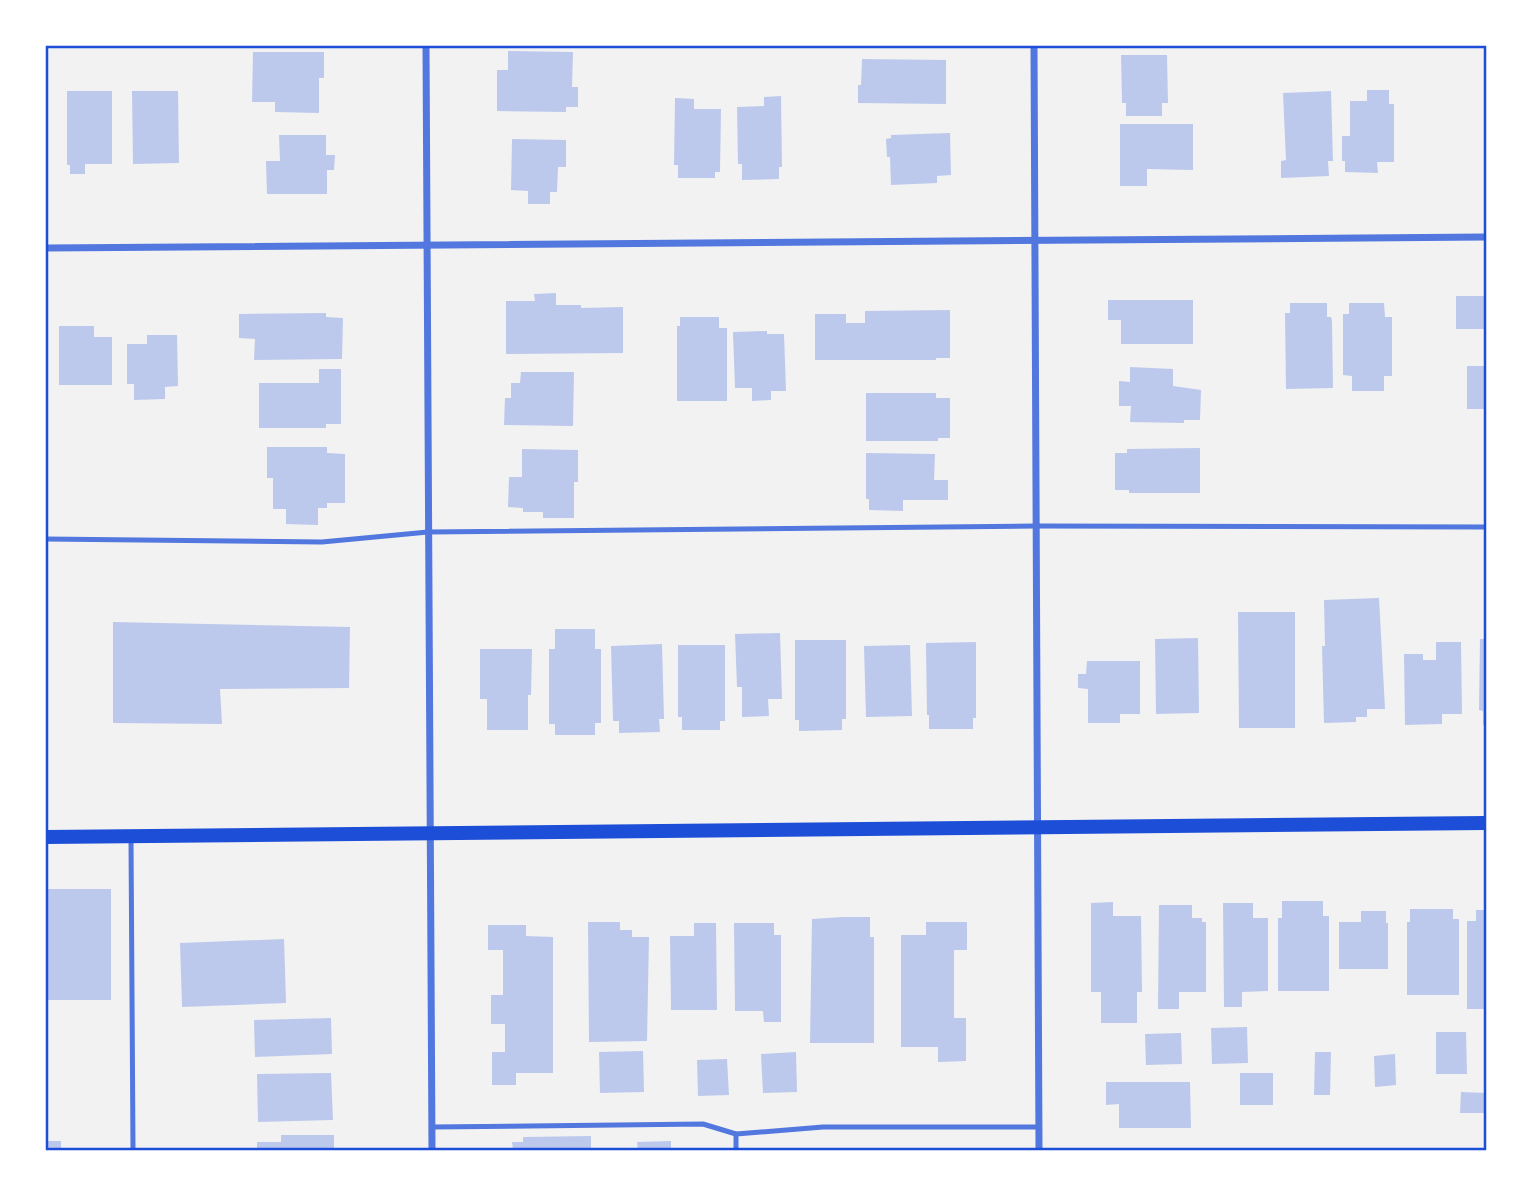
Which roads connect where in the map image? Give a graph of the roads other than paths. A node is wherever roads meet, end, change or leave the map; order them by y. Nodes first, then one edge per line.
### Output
1 (426, 46) edge
2 (1034, 46) edge
3 (1486, 237) edge
4 (1034, 240) junction
5 (427, 245) junction
6 (46, 248) edge
7 (1036, 526) junction
8 (1486, 527) edge
9 (428, 532) junction
10 (46, 540) edge
11 (1486, 823) edge
12 (1038, 826) junction
13 (430, 833) junction
14 (131, 836) junction
15 (46, 837) edge
16 (432, 1127) junction
17 (1039, 1127) junction
18 (736, 1134) junction
19 (133, 1150) edge
20 (432, 1150) edge
21 (736, 1150) edge
22 (1040, 1150) edge

1 - 5 street
2 - 4 street
3 - 4 street
4 - 5 street
4 - 7 street
5 - 6 street
5 - 9 street
7 - 8 lane
7 - 9 lane
7 - 12 street
9 - 10 lane
9 - 13 street
11 - 12 main road
12 - 13 main road
12 - 17 street
13 - 14 main road
13 - 16 street
14 - 15 main road
14 - 19 lane
16 - 18 lane
16 - 20 street
17 - 18 lane
17 - 22 street
18 - 21 lane

